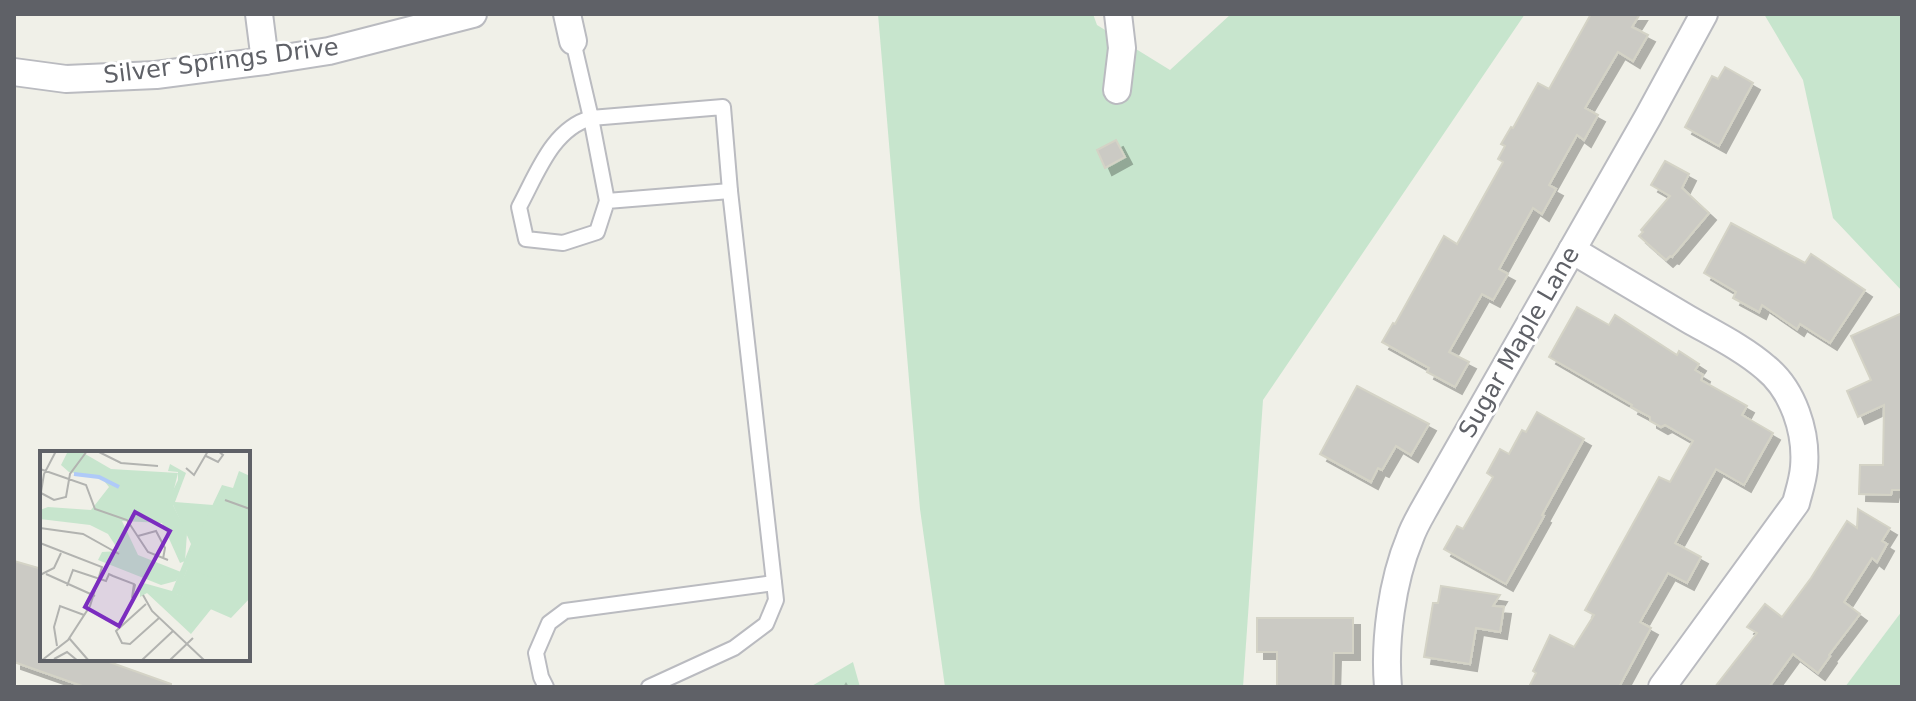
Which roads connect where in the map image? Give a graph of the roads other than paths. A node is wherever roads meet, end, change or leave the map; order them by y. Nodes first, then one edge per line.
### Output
1 (259, 14) edge
2 (473, 14) edge
3 (567, 14) edge
4 (1118, 14) edge
5 (1704, 14) edge
6 (573, 41) joint
7 (265, 61) junction
8 (14, 72) edge
9 (1117, 90) dead end
10 (591, 118) junction
11 (730, 191) junction
12 (607, 201) junction
13 (1572, 250) junction
14 (774, 583) junction
15 (546, 687) edge
16 (649, 687) edge
17 (1388, 687) edge
18 (1662, 687) edge

1 - 7 street
2 - 7 street, Silver Springs Drive
3 - 6 street
4 - 9 street
5 - 13 street, Sugar Maple Lane
6 - 10 lane
7 - 8 street, Silver Springs Drive
10 - 11 lane
10 - 12 lane
10 - 12 lane
11 - 12 lane
11 - 14 lane
13 - 17 street, Sugar Maple Lane
13 - 18 street
14 - 15 lane
14 - 16 lane

